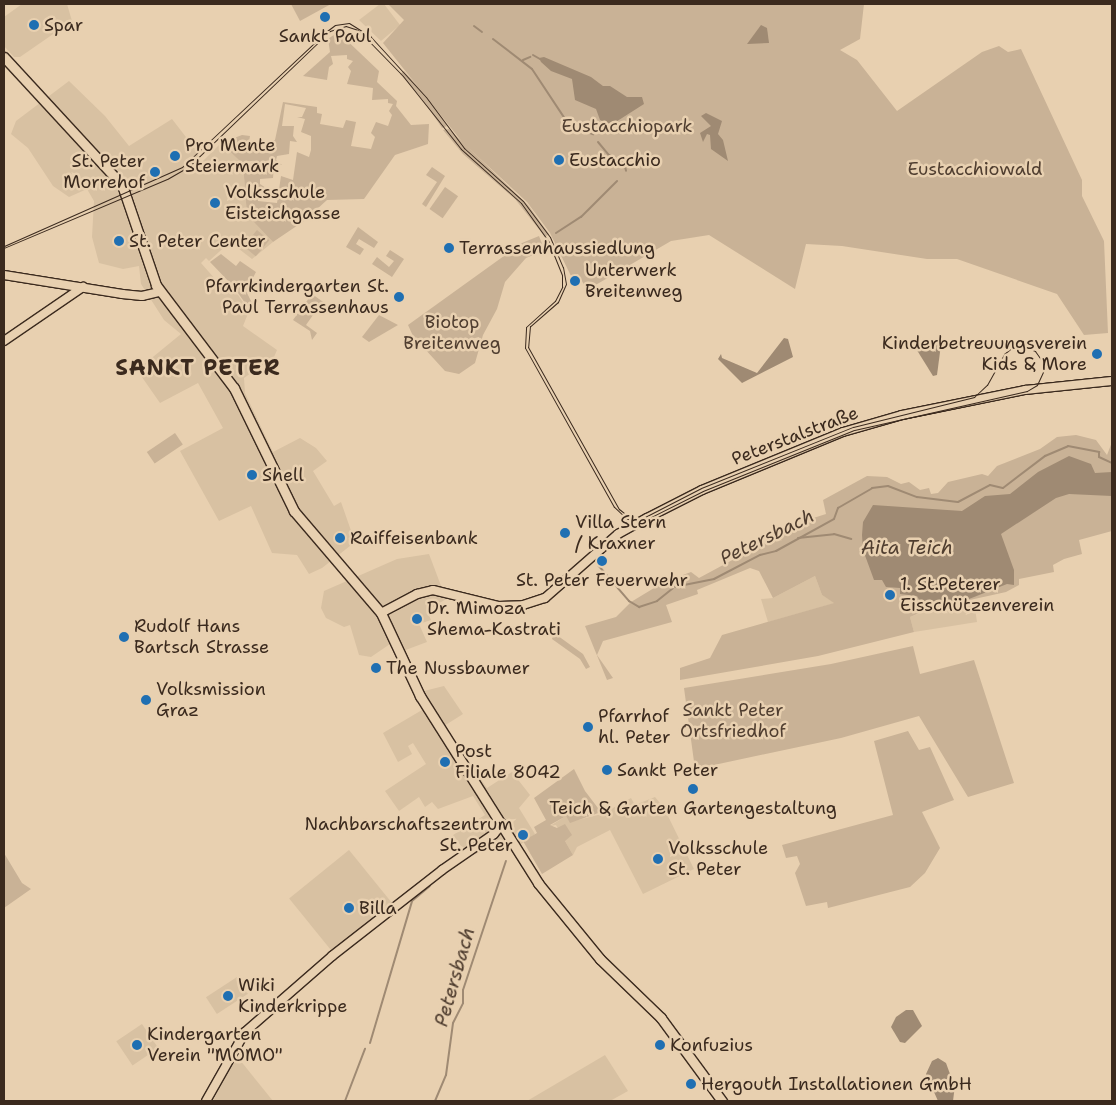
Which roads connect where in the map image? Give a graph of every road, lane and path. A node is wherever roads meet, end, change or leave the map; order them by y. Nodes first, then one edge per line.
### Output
1 (4, 57) edge
2 (4, 275) edge
3 (82, 287) junction
4 (160, 292) junction
5 (4, 341) edge
6 (1112, 381) edge
7 (381, 613) junction
8 (502, 824) junction
9 (206, 1101) edge
10 (722, 1101) edge

1 - 4 main road
2 - 3 street
3 - 4 street
3 - 5 street
4 - 7 main road
6 - 7 street, Peterstalstraße
7 - 8 main road
8 - 9 street
8 - 10 main road

